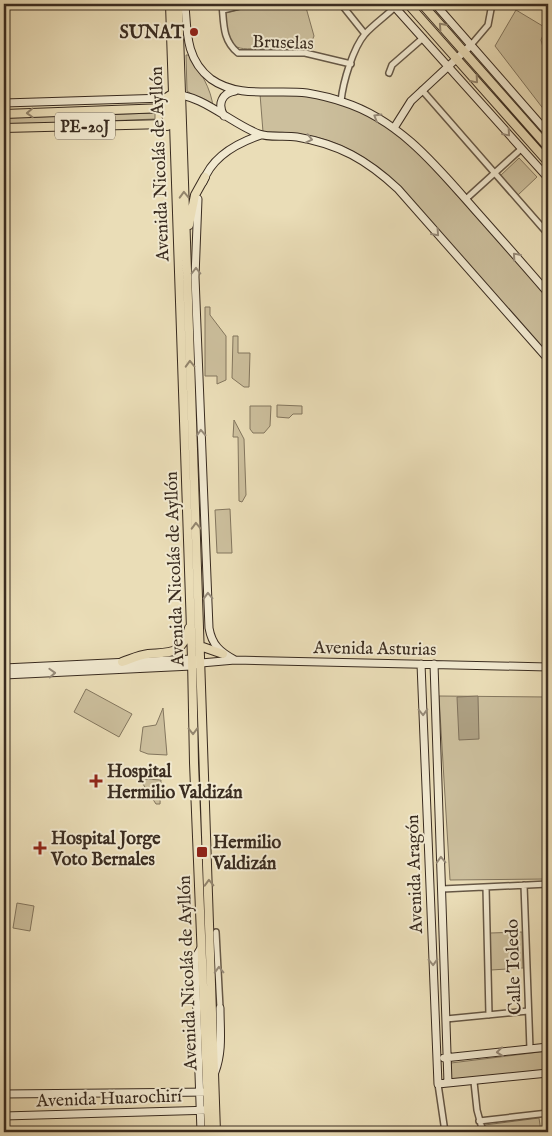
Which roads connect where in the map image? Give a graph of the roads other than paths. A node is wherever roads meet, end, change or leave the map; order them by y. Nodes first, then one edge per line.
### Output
1 (170, 4) edge
2 (178, 4) edge
3 (185, 4) edge
4 (248, 4) edge
5 (341, 4) edge
6 (408, 4) edge
7 (422, 4) edge
8 (492, 4) edge
9 (438, 5) edge
10 (394, 6) edge
11 (222, 7) edge
12 (365, 34) junction
13 (422, 38) junction
14 (454, 40) junction
15 (471, 44) junction
16 (446, 47) junction
17 (464, 51) junction
18 (456, 59) junction
19 (351, 64) junction
20 (448, 67) junction
21 (388, 73) dead end
22 (422, 90) junction
23 (236, 91) junction
24 (173, 96) junction
25 (341, 101) junction
26 (4, 103) edge
27 (508, 103) junction
28 (498, 107) junction
29 (166, 108) junction
30 (4, 114) edge
31 (224, 116) junction
32 (166, 124) junction
33 (4, 128) edge
34 (394, 128) junction
35 (548, 133) edge
36 (261, 135) junction
37 (173, 144) junction
38 (548, 147) edge
39 (521, 149) junction
40 (548, 162) edge
41 (495, 174) junction
42 (205, 177) junction
43 (548, 178) edge
44 (466, 199) junction
45 (548, 234) edge
46 (186, 244) junction
47 (548, 293) edge
48 (548, 359) edge
49 (191, 621) junction
50 (200, 646) junction
51 (223, 654) junction
52 (235, 660) junction
53 (122, 662) junction
54 (192, 662) junction
55 (201, 663) junction
56 (420, 664) junction
57 (434, 664) junction
58 (548, 667) edge
59 (7, 671) edge
60 (524, 884) junction
61 (548, 884) edge
62 (486, 887) junction
63 (442, 889) junction
64 (213, 932) junction
65 (201, 948) junction
66 (220, 1008) joint
67 (528, 1011) junction
68 (489, 1015) junction
69 (446, 1019) junction
70 (205, 1026) junction
71 (548, 1047) edge
72 (530, 1049) junction
73 (447, 1058) junction
74 (437, 1059) junction
75 (214, 1072) junction
76 (548, 1073) edge
77 (474, 1082) junction
78 (448, 1083) junction
79 (438, 1084) junction
80 (207, 1092) junction
81 (4, 1094) edge
82 (208, 1110) junction
83 (548, 1113) edge
84 (4, 1116) edge
85 (479, 1121) junction
86 (201, 1132) edge
87 (208, 1132) edge
88 (216, 1132) edge
89 (446, 1132) edge
90 (483, 1132) edge

1 - 24 main road, Avenida Nicolás de Ayllón
2 - 24 main road, Avenida Nicolás de Ayllón
3 - 23 street
4 - 11 street
5 - 12 street
6 - 16 main road
14 -> 7 main road
8 - 15 street
9 - 15 street
10 - 12 street
10 - 13 street
11 - 19 street, Bruselas
12 - 19 street
13 - 20 street
13 - 21 street
14 - 16 main road
14 - 17 main road
15 - 17 street
15 - 35 street
16 - 18 main road
17 - 18 street
17 - 27 main road
18 - 20 street
18 -> 28 main road
19 - 25 street
20 - 22 street
20 -> 39 street
22 - 34 street
22 - 41 street
23 - 25 street
23 - 31 street
24 - 26 street
24 - 29 main road
24 - 31 street
24 - 37 main road, Avenida Nicolás de Ayllón
46 -> 24 main road, Avenida Nicolás de Ayllón
34 -> 25 street
27 - 28 main road
27 - 38 main road
28 - 40 main road
29 -> 30 main road, PE-20J
29 - 32 main road
31 - 36 street
32 - 33 main road, PE-20J
32 - 37 main road
34 - 44 street
36 - 42 street
36 -> 48 street
37 - 49 main road, Avenida Nicolás de Ayllón
39 - 41 street
39 - 43 street
41 - 44 street
41 - 45 street
42 - 46 main road
51 -> 42 street, Avenida Nicolás de Ayllón
47 -> 44 street
50 -> 46 main road, Avenida Nicolás de Ayllón
49 - 53 main road
49 - 54 main road, Avenida Nicolás de Ayllón
50 - 51 main road
50 - 55 main road, Avenida Nicolás de Ayllón
51 - 52 street
52 - 55 street, Avenida Asturias
52 - 56 street, Avenida Asturias
53 - 54 street
53 - 59 street
54 - 55 street
59 -> 54 street
54 -> 65 main road, Avenida Nicolás de Ayllón
64 -> 55 main road, Avenida Nicolás de Ayllón
56 - 57 street, Avenida Asturias
56 -> 74 street, Avenida Aragón
57 - 58 street, Avenida Asturias
63 -> 57 street, Avenida Aragón
60 - 61 street
60 - 62 street
60 - 67 street, Calle Toledo
62 - 63 street
62 - 68 street
63 - 69 street, Avenida Aragón
66 -> 64 street, Avenida Nicolás de Ayllón
64 - 70 main road, Avenida Nicolás de Ayllón
65 - 70 main road, Avenida Nicolás de Ayllón
65 - 70 street, Avenida Nicolás de Ayllón
66 - 75 street, Avenida Nicolás de Ayllón
67 - 68 street
67 - 72 street, Calle Toledo
68 - 69 street
69 - 73 street, Avenida Aragón
70 - 75 main road, Avenida Nicolás de Ayllón
70 - 80 main road, Avenida Nicolás de Ayllón
71 - 72 street
72 -> 73 street
73 - 74 street
73 - 78 street, Avenida Aragón
74 - 79 street, Avenida Aragón
75 - 80 main road, Avenida Nicolás de Ayllón
76 - 77 street
77 - 78 street
77 - 85 street
78 - 79 street
79 - 89 street
80 - 81 street, Avenida Huarochirí
80 - 82 main road, Avenida Nicolás de Ayllón
82 - 84 street, Avenida Huarochirí
82 - 86 street, Avenida Nicolás de Ayllón
82 - 87 main road, Avenida Nicolás de Ayllón
82 - 88 main road, Avenida Nicolás de Ayllón
83 - 85 street
85 - 90 street

